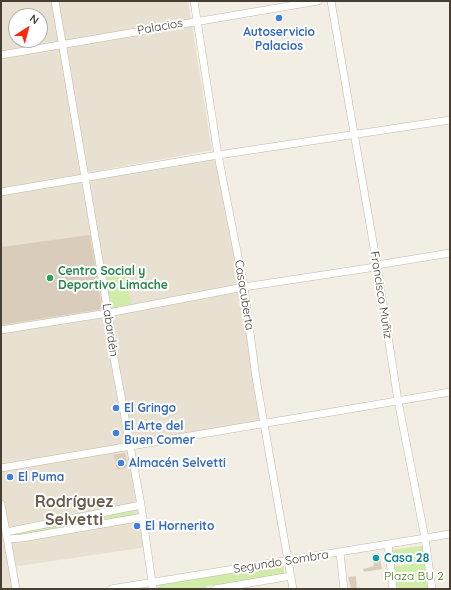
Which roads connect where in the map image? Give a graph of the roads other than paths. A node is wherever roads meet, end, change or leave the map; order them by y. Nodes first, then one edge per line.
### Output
1 (55, 1) edge
2 (194, 1) edge
3 (318, 1) edge
4 (331, 1) edge
5 (197, 21) junction
6 (62, 44) junction
7 (1, 55) edge
8 (450, 120) edge
9 (355, 135) junction
10 (218, 155) junction
11 (85, 178) junction
12 (1, 192) edge
13 (450, 253) edge
14 (377, 265) junction
15 (244, 287) junction
16 (108, 313) junction
17 (1, 330) edge
18 (450, 392) edge
19 (398, 401) junction
20 (264, 424) junction
21 (130, 446) junction
22 (1, 468) edge
23 (1, 504) edge
24 (141, 505) junction
25 (143, 517) junction
26 (450, 534) edge
27 (7, 535) junction
28 (426, 538) junction
29 (388, 544) junction
30 (340, 553) junction
31 (289, 560) junction
32 (291, 576) junction
33 (153, 585) edge
34 (246, 587) edge
35 (16, 589) edge
36 (111, 589) edge
37 (215, 589) edge
38 (294, 589) edge
39 (344, 589) edge
40 (393, 589) edge
41 (432, 589) edge

1 - 6 street, Labardén
2 - 5 street, Casacuberta
3 - 5 street, Palacios
4 - 9 street, Francisco Muñiz
5 - 6 street, Palacios
5 - 10 street, Casacuberta
6 - 7 street, Palacios
6 - 11 street, Labardén
8 - 9 street
9 - 10 street
9 - 14 street, Francisco Muñiz
10 - 11 street
10 - 15 street, Casacuberta
11 - 12 street
11 - 16 street, Labardén
13 - 14 street
14 - 15 street
14 - 19 street, Francisco Muñiz
15 - 16 street
15 - 20 street, Casacuberta
16 - 17 street
16 - 21 street, Labardén
18 - 19 street
19 - 20 street
19 - 28 street, Francisco Muñiz
20 - 21 street
20 - 31 street, Casacuberta
21 - 22 street
21 - 24 street, Labardén
23 - 27 street
24 - 25 street, Labardén
24 - 27 street
25 - 27 street
25 - 33 street, Labardén
26 - 28 street, Segundo Sombra
27 - 35 street
28 - 29 street, Segundo Sombra
28 - 41 street, Francisco Muñiz
29 - 30 street, Segundo Sombra
29 - 40 street
30 - 31 street, Segundo Sombra
30 - 39 street
31 - 32 street, Casacuberta
31 - 33 street, Segundo Sombra
32 - 34 street
32 - 38 street, Casacuberta
33 - 36 street, Segundo Sombra
34 - 37 street

